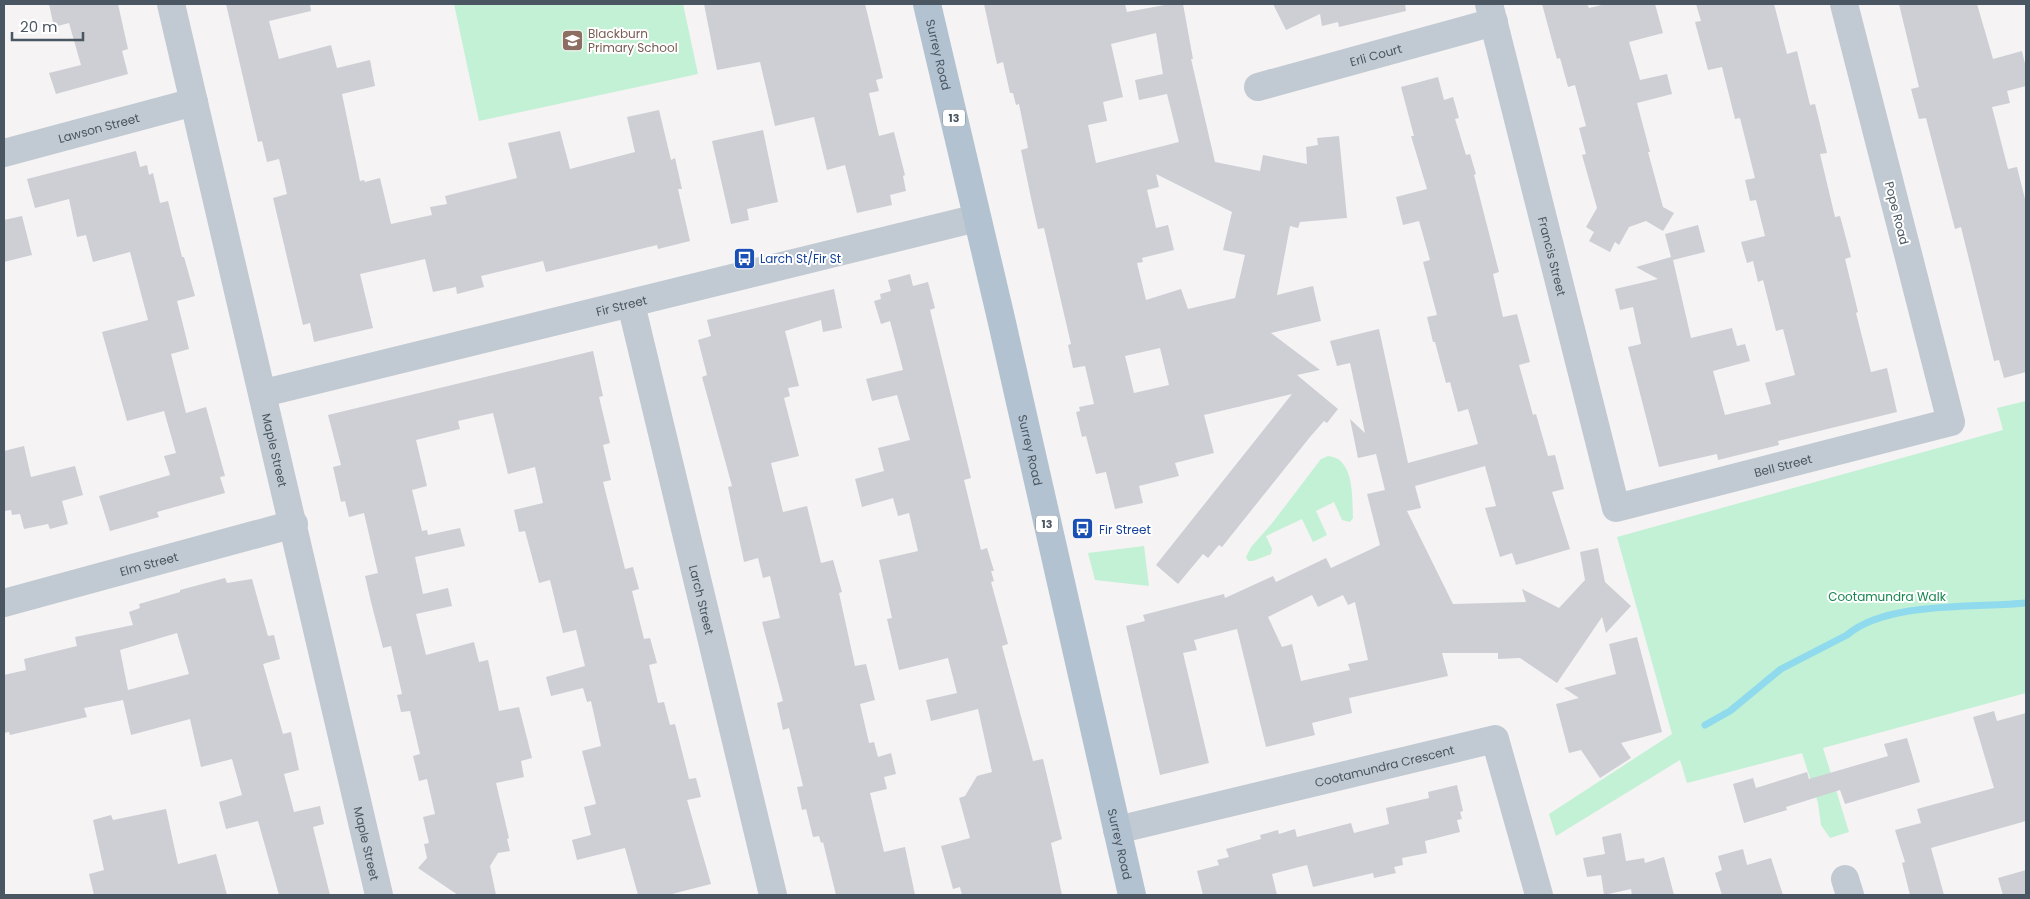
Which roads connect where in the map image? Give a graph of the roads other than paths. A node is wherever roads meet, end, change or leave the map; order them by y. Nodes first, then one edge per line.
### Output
1 (171, 4) edge
2 (927, 4) edge
3 (1844, 4) edge
4 (1492, 13) edge
5 (1258, 87) dead end
6 (194, 102) junction
7 (4, 153) edge
8 (977, 218) junction
9 (631, 304) junction
10 (264, 393) junction
11 (1951, 422) joint
12 (1616, 508) joint
13 (294, 524) junction
14 (4, 603) edge
15 (1117, 830) junction
16 (379, 895) edge
17 (773, 895) edge
18 (1132, 895) edge
19 (1539, 895) edge

1 - 6 street, Maple Street
2 - 8 main road, Surrey Road / 13
3 - 11 street, Pope Road
4 - 5 street, Erli Court
4 - 12 street, Francis Street
6 - 7 street, Lawson Street
6 - 10 street, Maple Street
8 - 9 street, Fir Street
8 - 15 main road, Surrey Road / 13
9 - 10 street, Fir Street
9 - 17 street, Larch Street
10 - 13 street, Maple Street
11 - 12 street, Bell Street
13 - 14 street, Elm Street
13 - 16 street, Maple Street
15 - 18 main road, Surrey Road / 13
15 - 19 street, Cootamundra Crescent

